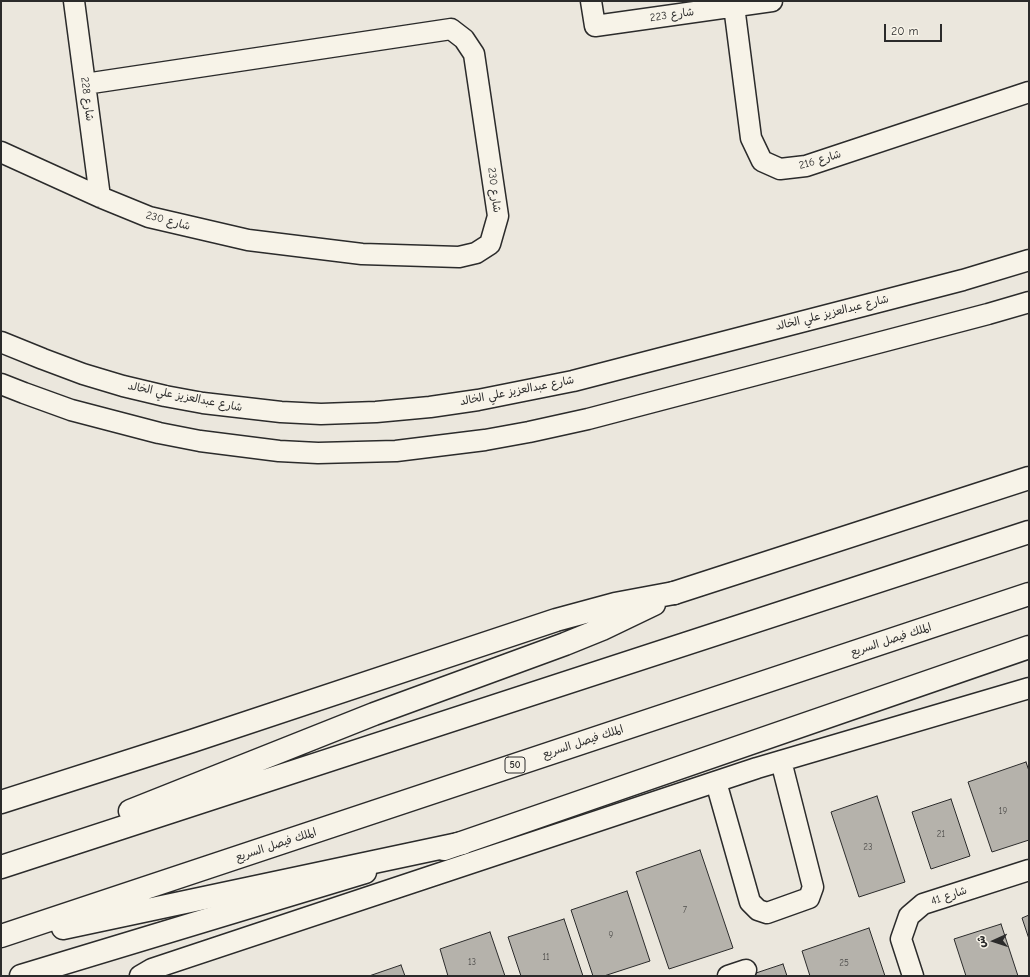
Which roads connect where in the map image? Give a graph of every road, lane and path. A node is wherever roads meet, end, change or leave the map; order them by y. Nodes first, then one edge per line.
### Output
1 (74, 1) edge
2 (591, 1) edge
3 (772, 1) edge
4 (734, 6) junction
5 (85, 84) junction
6 (1029, 92) edge
7 (1, 152) edge
8 (100, 197) junction
9 (1029, 260) edge
10 (1029, 302) edge
11 (1, 342) edge
12 (1, 384) edge
13 (1029, 478) edge
14 (1029, 532) edge
15 (674, 593) junction
16 (1029, 594) edge
17 (1029, 647) edge
18 (1029, 688) edge
19 (781, 761) junction
20 (716, 782) junction
21 (1, 802) edge
22 (463, 843) junction
23 (62, 847) junction
24 (1, 867) edge
25 (1029, 870) edge
26 (1, 936) edge
27 (1, 942) edge
28 (746, 970) dead end
29 (21, 976) edge
30 (140, 976) edge
31 (728, 976) edge
32 (913, 976) edge

1 - 5 street, شارع 228
2 - 4 street, شارع 223
3 - 4 street, شارع 223
4 - 6 street, شارع 216
5 - 8 street, شارع 228
5 - 8 street, شارع 230
7 - 8 street, شارع 230
9 - 11 street, شارع عبدالعزيز علي الخالد
10 - 12 street
13 - 15 main road
14 - 23 main road
15 - 21 main road
15 - 23 main road
16 - 26 main road, الملك فيصل السريع / 50
17 - 22 main road
18 - 19 street
19 - 20 street
19 - 20 street
20 - 30 street
22 - 27 main road
22 - 29 main road
23 - 24 main road
25 - 32 street, شارع 41
28 - 31 street

